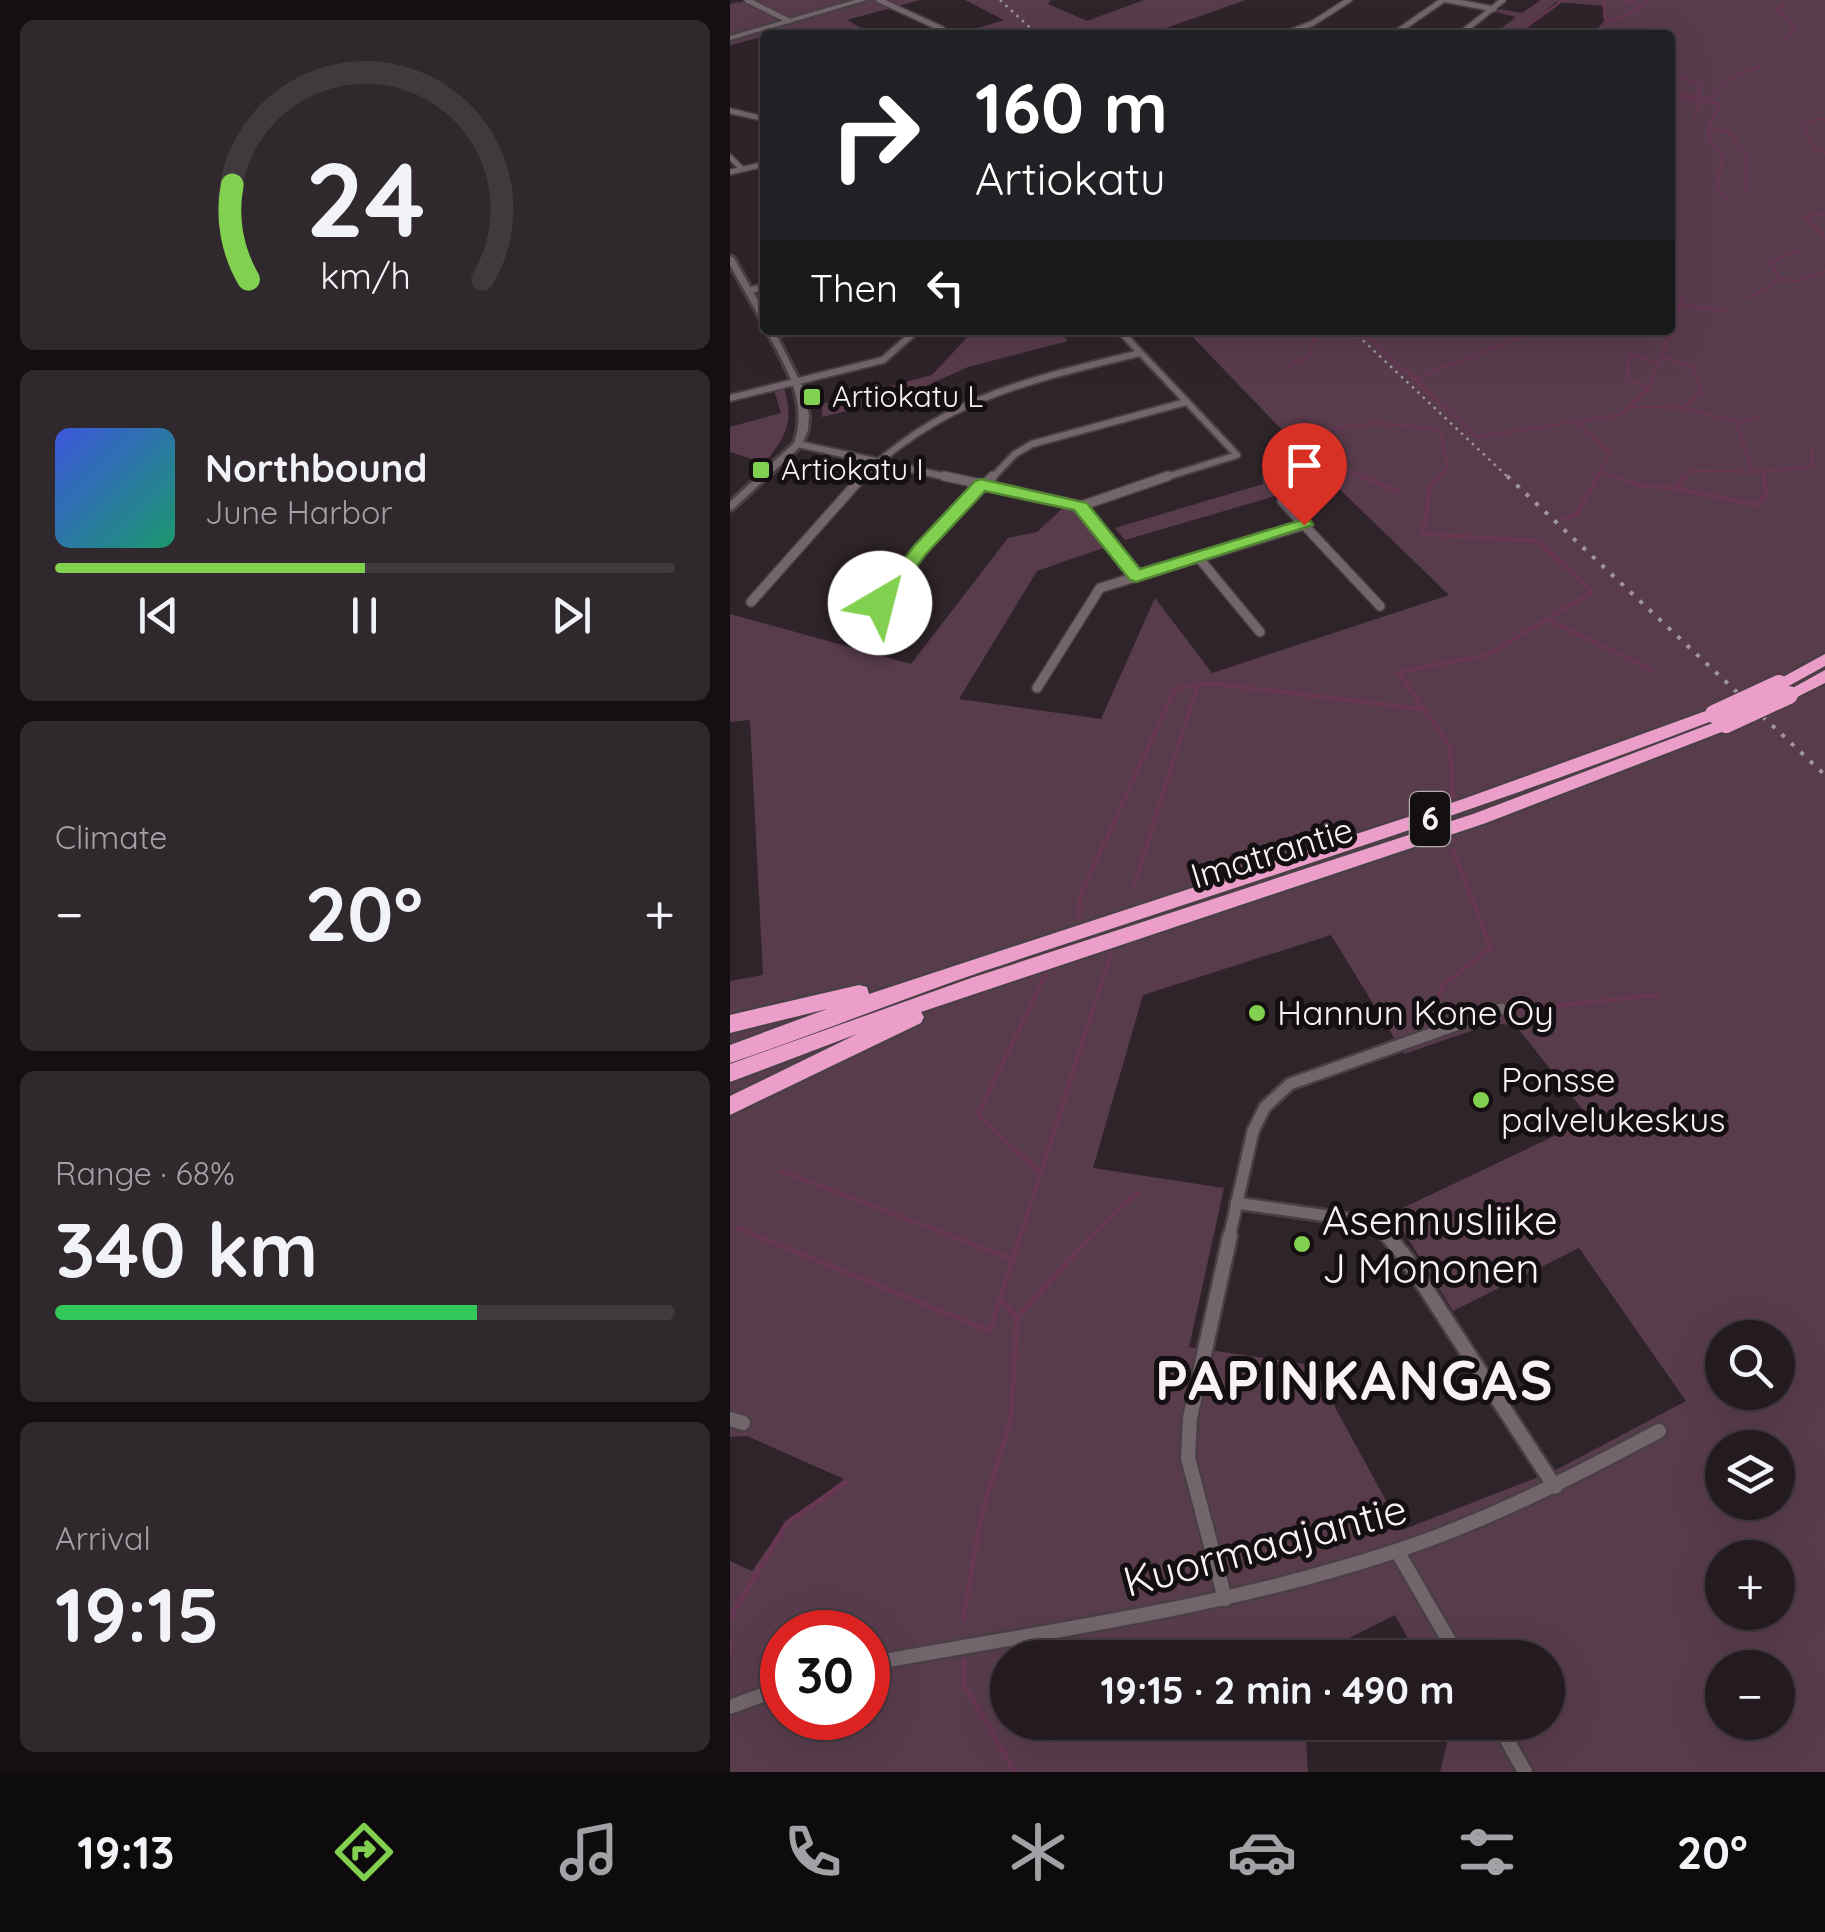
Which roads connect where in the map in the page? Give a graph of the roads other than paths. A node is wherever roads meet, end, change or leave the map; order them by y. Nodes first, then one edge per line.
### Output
1 (747, 0) edge
2 (863, 0) edge
3 (879, 0) edge
4 (1348, 0) edge
5 (1445, 0) edge
6 (1503, 0) edge
7 (1494, 9) junction
8 (789, 21) junction
9 (942, 29) dead end
10 (1296, 30) edge
11 (1400, 30) edge
12 (1466, 30) edge
13 (730, 38) edge
14 (730, 112) edge
15 (760, 118) edge
16 (730, 157) edge
17 (760, 165) edge
18 (742, 169) junction
19 (730, 172) edge
20 (730, 258) edge
21 (760, 288) edge
22 (750, 290) junction
23 (760, 310) edge
24 (772, 335) edge
25 (910, 335) edge
26 (1124, 335) edge
27 (1140, 353) junction
28 (796, 382) junction
29 (730, 398) edge
30 (1186, 402) junction
31 (798, 444) junction
32 (880, 462) junction
33 (981, 484) junction
34 (1282, 501) dead end
35 (1080, 506) junction
36 (730, 507) edge
37 (1304, 525) junction
38 (1198, 557) junction
39 (1136, 576) junction
40 (752, 602) dead end
41 (1380, 606) dead end
42 (860, 630) dead end
43 (1260, 632) dead end
44 (1825, 659) edge
45 (1825, 676) edge
46 (1038, 688) dead end
47 (1784, 689) junction
48 (1720, 719) junction
49 (1024, 967) junction
50 (953, 971) junction
51 (1501, 1008) dead end
52 (730, 1024) edge
53 (730, 1054) edge
54 (730, 1073) edge
55 (730, 1106) edge
56 (1236, 1203) junction
57 (1659, 1430) dead end
58 (1555, 1487) junction
59 (1397, 1550) junction
60 (1226, 1599) junction
61 (1449, 1640) edge
62 (890, 1660) edge
63 (760, 1696) edge
64 (730, 1707) edge
65 (1507, 1740) edge
66 (1525, 1772) edge

1 - 8 street
2 - 8 main road
3 - 9 street
4 - 10 street
5 - 7 street
5 - 11 street
6 - 7 street
7 - 12 street
8 - 13 main road
14 - 15 street
16 - 18 street
17 - 18 street
18 - 19 street
20 - 22 street
21 - 22 street
22 - 23 street
24 - 28 street
25 - 28 street
26 - 27 street
27 - 30 street
27 - 32 street
28 - 29 street
28 - 31 street
30 - 33 street
30 - 35 street
31 - 32 street
31 - 36 street
32 - 33 street
32 - 40 street
33 - 35 street
33 - 42 street
34 - 37 street
35 - 39 street
37 - 38 street
37 - 41 street
38 - 39 street
38 - 43 street
39 - 46 street
44 - 47 highway, Imatrantie / 6
45 - 47 highway, Imatrantie / 6
47 - 48 highway, Imatrantie / 6, bridge
48 - 49 highway, Imatrantie / 6
48 - 50 highway, Imatrantie / 6
49 - 54 highway, Imatrantie / 6
49 - 55 highway
50 - 52 highway
50 - 53 highway, Imatrantie / 6
51 - 56 street
56 - 58 street
56 - 60 street
57 - 58 street, Kuormaajantie
58 - 59 street, Kuormaajantie
59 - 60 street, Kuormaajantie
59 - 61 street
60 - 62 street, Kuormaajantie
63 - 64 street
65 - 66 street

